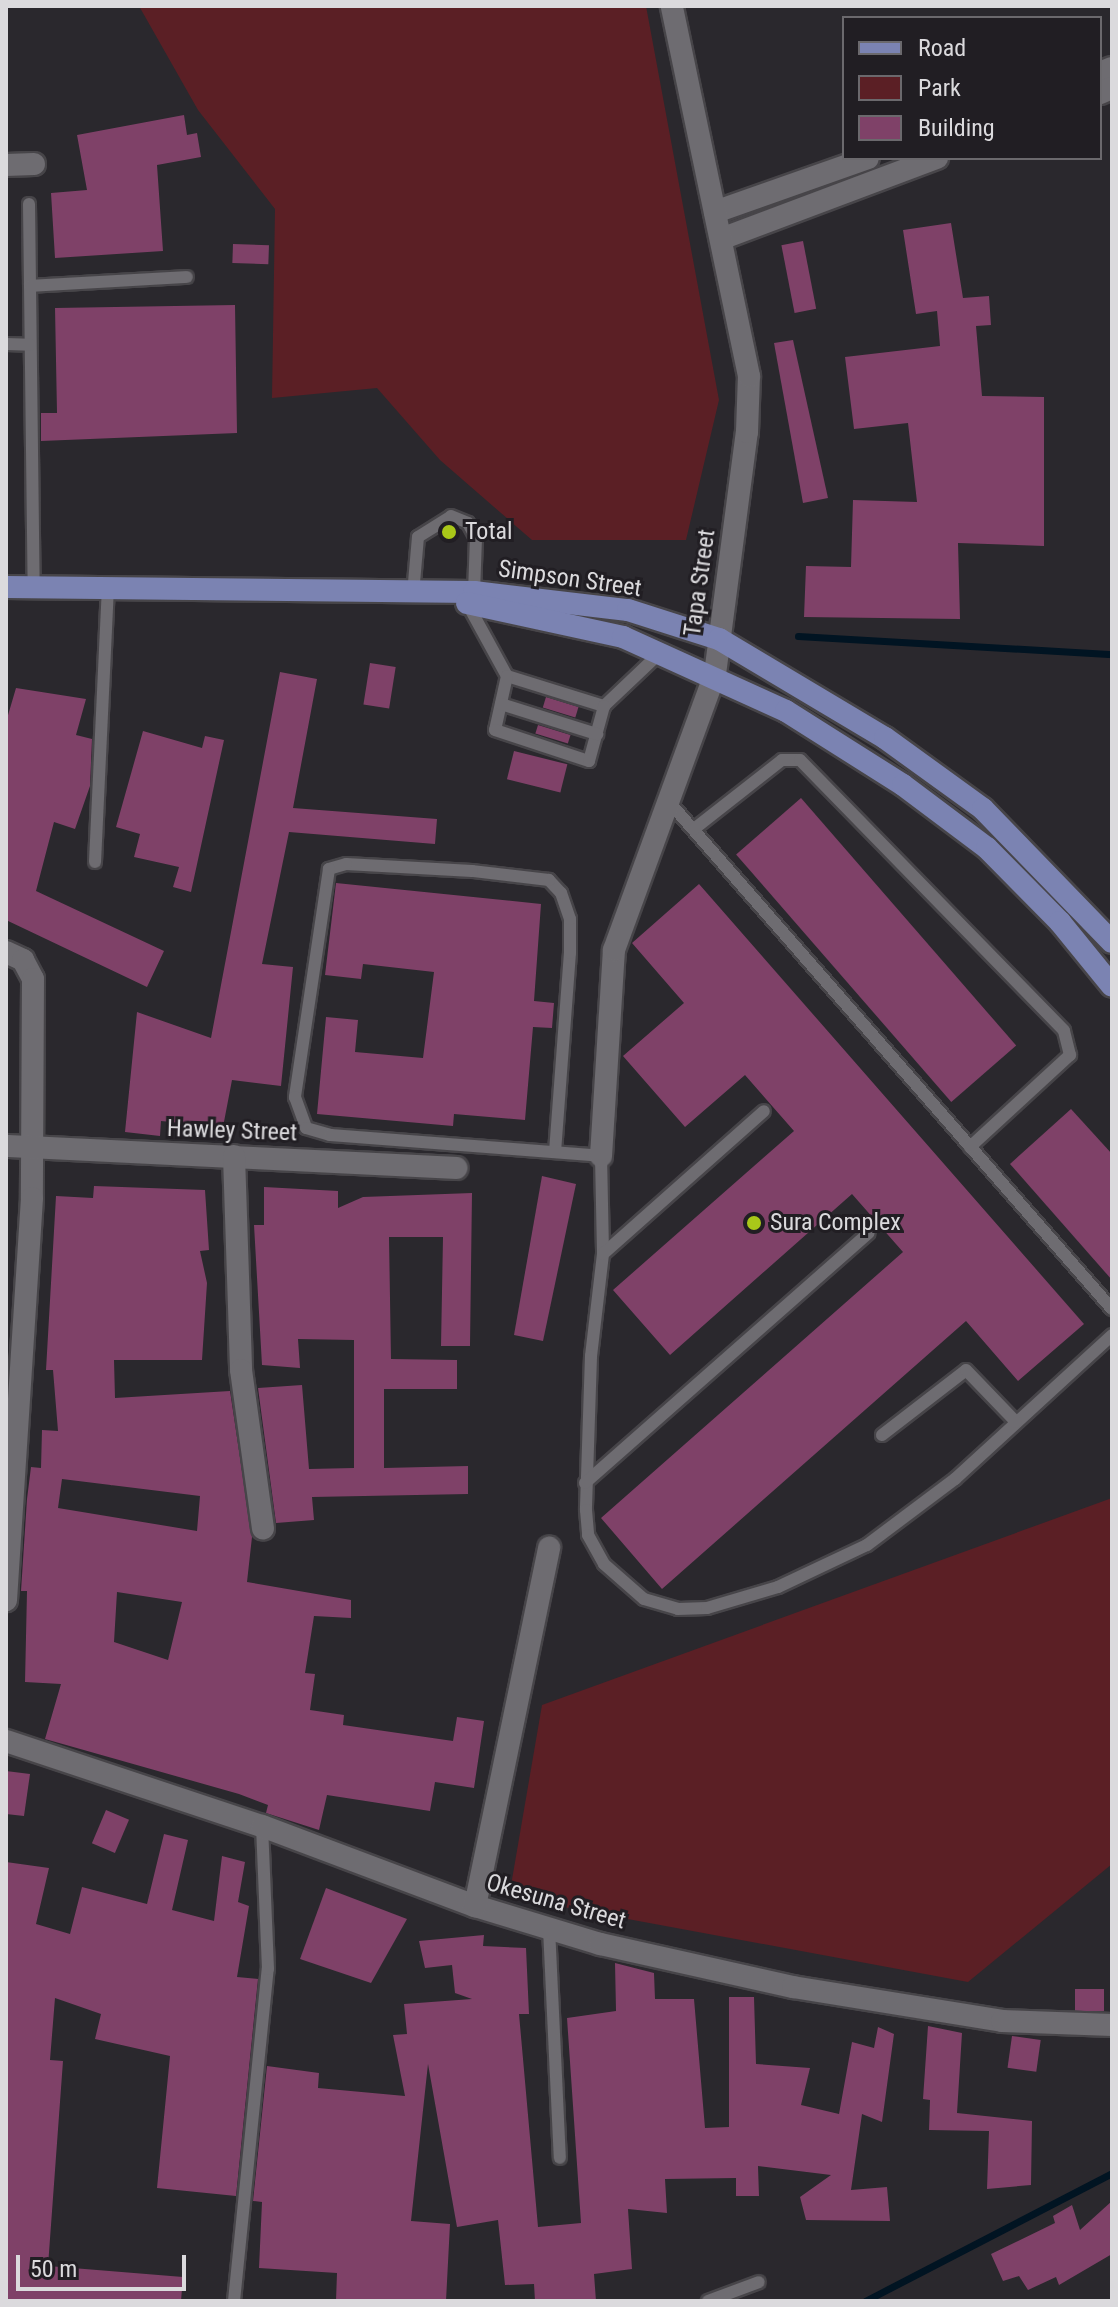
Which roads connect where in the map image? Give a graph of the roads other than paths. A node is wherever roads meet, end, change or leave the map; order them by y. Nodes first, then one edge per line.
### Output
1 (672, 6) edge
2 (862, 160) edge
3 (932, 160) edge
4 (34, 164) dead end
5 (6, 165) edge
6 (29, 204) dead end
7 (715, 212) junction
8 (721, 239) junction
9 (187, 277) dead end
10 (30, 286) junction
11 (6, 344) edge
12 (30, 345) junction
13 (6, 587) edge
14 (34, 587) junction
15 (108, 589) junction
16 (424, 594) junction
17 (470, 597) junction
18 (719, 639) junction
19 (661, 652) junction
20 (715, 674) junction
21 (507, 676) junction
22 (501, 704) junction
23 (604, 706) junction
24 (597, 734) junction
25 (670, 803) junction
26 (694, 829) junction
27 (95, 862) dead end
28 (1112, 942) edge
29 (14, 956) edge
30 (1112, 986) edge
31 (764, 1111) dead end
32 (6, 1146) edge
33 (970, 1147) junction
34 (30, 1149) junction
35 (555, 1152) junction
36 (234, 1156) junction
37 (601, 1156) junction
38 (456, 1168) dead end
39 (869, 1233) dead end
40 (603, 1254) junction
41 (1112, 1309) edge
42 (1112, 1335) edge
43 (1016, 1422) junction
44 (882, 1435) dead end
45 (585, 1483) junction
46 (263, 1528) dead end
47 (549, 1548) dead end
48 (6, 1600) edge
49 (6, 1741) edge
50 (262, 1826) junction
51 (475, 1906) junction
52 (549, 1928) junction
53 (1112, 2025) edge
54 (560, 2158) dead end
55 (759, 2282) dead end
56 (234, 2301) edge
57 (708, 2301) edge

1 - 7 street, Tapa Street
2 - 7 street
3 - 8 street
4 - 5 street
6 - 10 lane
7 - 8 street, Tapa Street
8 - 18 street, Tapa Street
9 - 10 lane
10 - 12 lane
11 - 12 lane
12 - 14 lane
13 - 14 main road
14 - 15 main road
15 - 16 main road
15 - 27 lane
16 - 17 main road
16 - 17 lane
17 - 18 main road, Simpson Street
17 - 19 main road
17 - 21 lane
18 - 20 street, Tapa Street
18 - 28 main road, Simpson Street
19 - 20 main road
19 - 23 lane
20 - 25 street, Tapa Street
20 - 30 main road
21 - 22 lane
21 - 23 lane
22 - 24 lane
22 - 24 lane
23 - 24 lane
25 - 26 lane
25 - 37 street, Tapa Street
26 - 33 lane
26 - 33 lane
29 - 34 street
31 - 40 lane
32 - 34 street, Hawley Street
33 - 41 lane
34 - 36 street, Hawley Street
34 - 48 street
35 - 35 lane
35 - 37 lane
36 - 38 street, Hawley Street
36 - 46 street
37 - 40 lane
39 - 45 lane
40 - 45 lane
42 - 43 lane
43 - 44 lane
43 - 45 lane
47 - 51 street
49 - 50 street, Okesuna Street
50 - 51 street, Okesuna Street
50 - 56 lane
51 - 52 street, Okesuna Street
52 - 53 street, Okesuna Street
52 - 54 lane
55 - 57 lane

